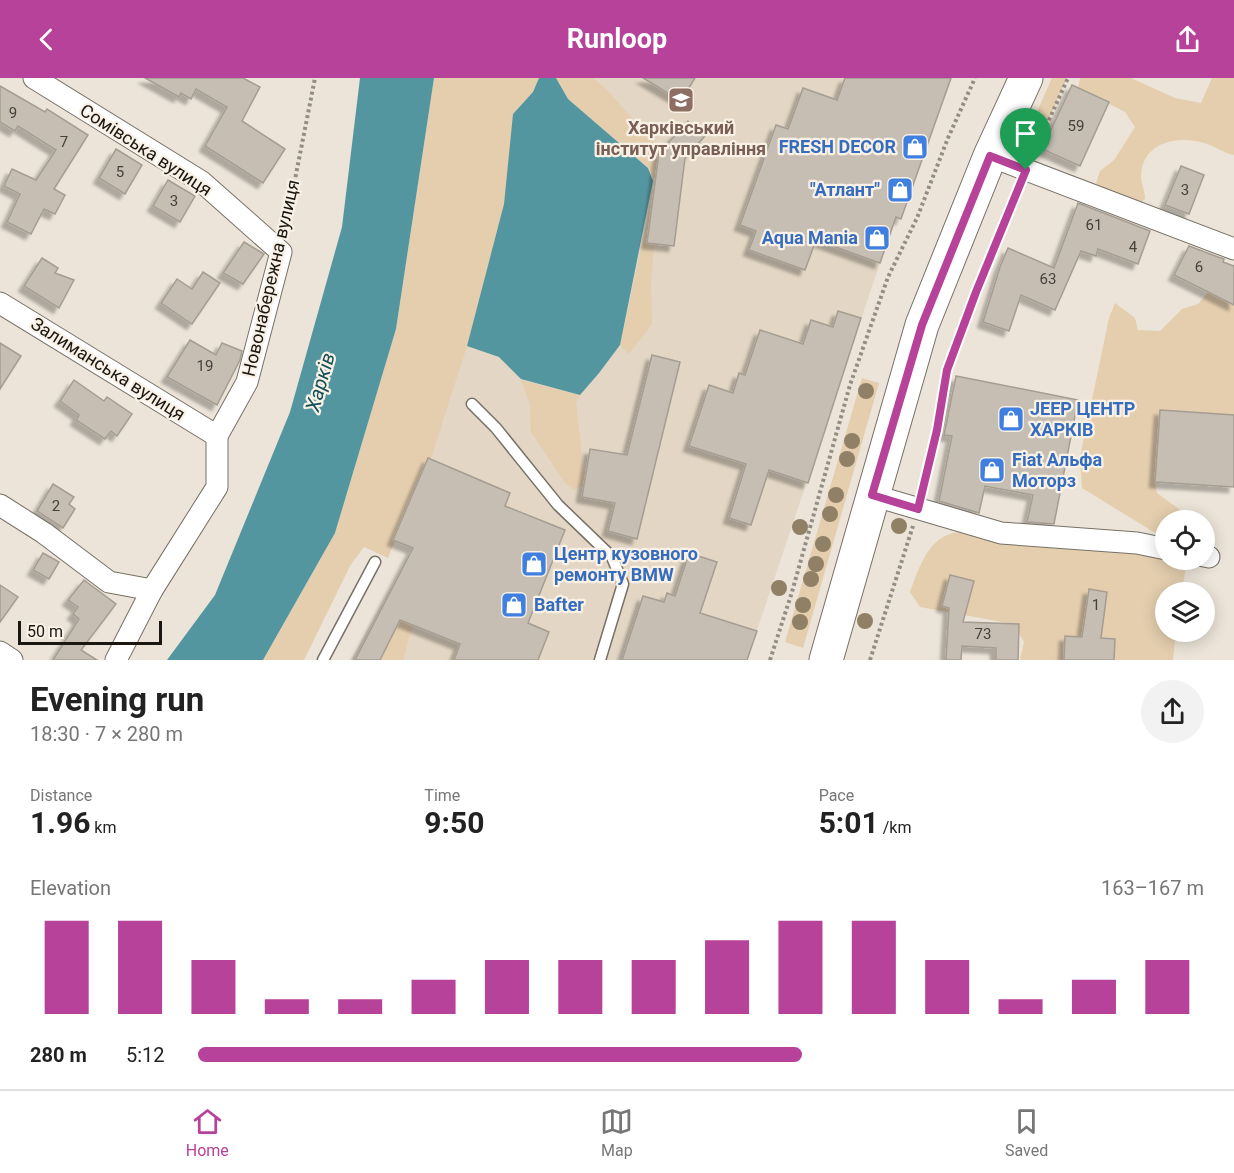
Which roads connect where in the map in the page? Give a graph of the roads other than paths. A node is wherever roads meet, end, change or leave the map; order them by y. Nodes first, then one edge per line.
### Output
1 (34, 78) edge
2 (1026, 78) edge
3 (990, 156) junction
4 (1234, 249) edge
5 (281, 252) joint
6 (0, 303) edge
7 (472, 404) dead end
8 (217, 436) junction
9 (872, 495) junction
10 (0, 505) edge
11 (1155, 547) edge
12 (375, 562) dead end
13 (152, 590) junction
14 (0, 652) edge
15 (12, 660) edge
16 (116, 660) edge
17 (323, 660) edge
18 (600, 660) edge
19 (826, 660) edge

1 - 5 street, Сомівська вулиця
2 - 3 main road
3 - 4 street
3 - 9 main road
5 - 8 street, Новонабережна вулиця
6 - 8 street, Залиманська вулиця
7 - 18 lane
8 - 13 street, Новонабережна вулиця
9 - 11 street
9 - 19 main road
10 - 13 street
12 - 17 lane
13 - 16 street, Новонабережна вулиця
14 - 15 street

